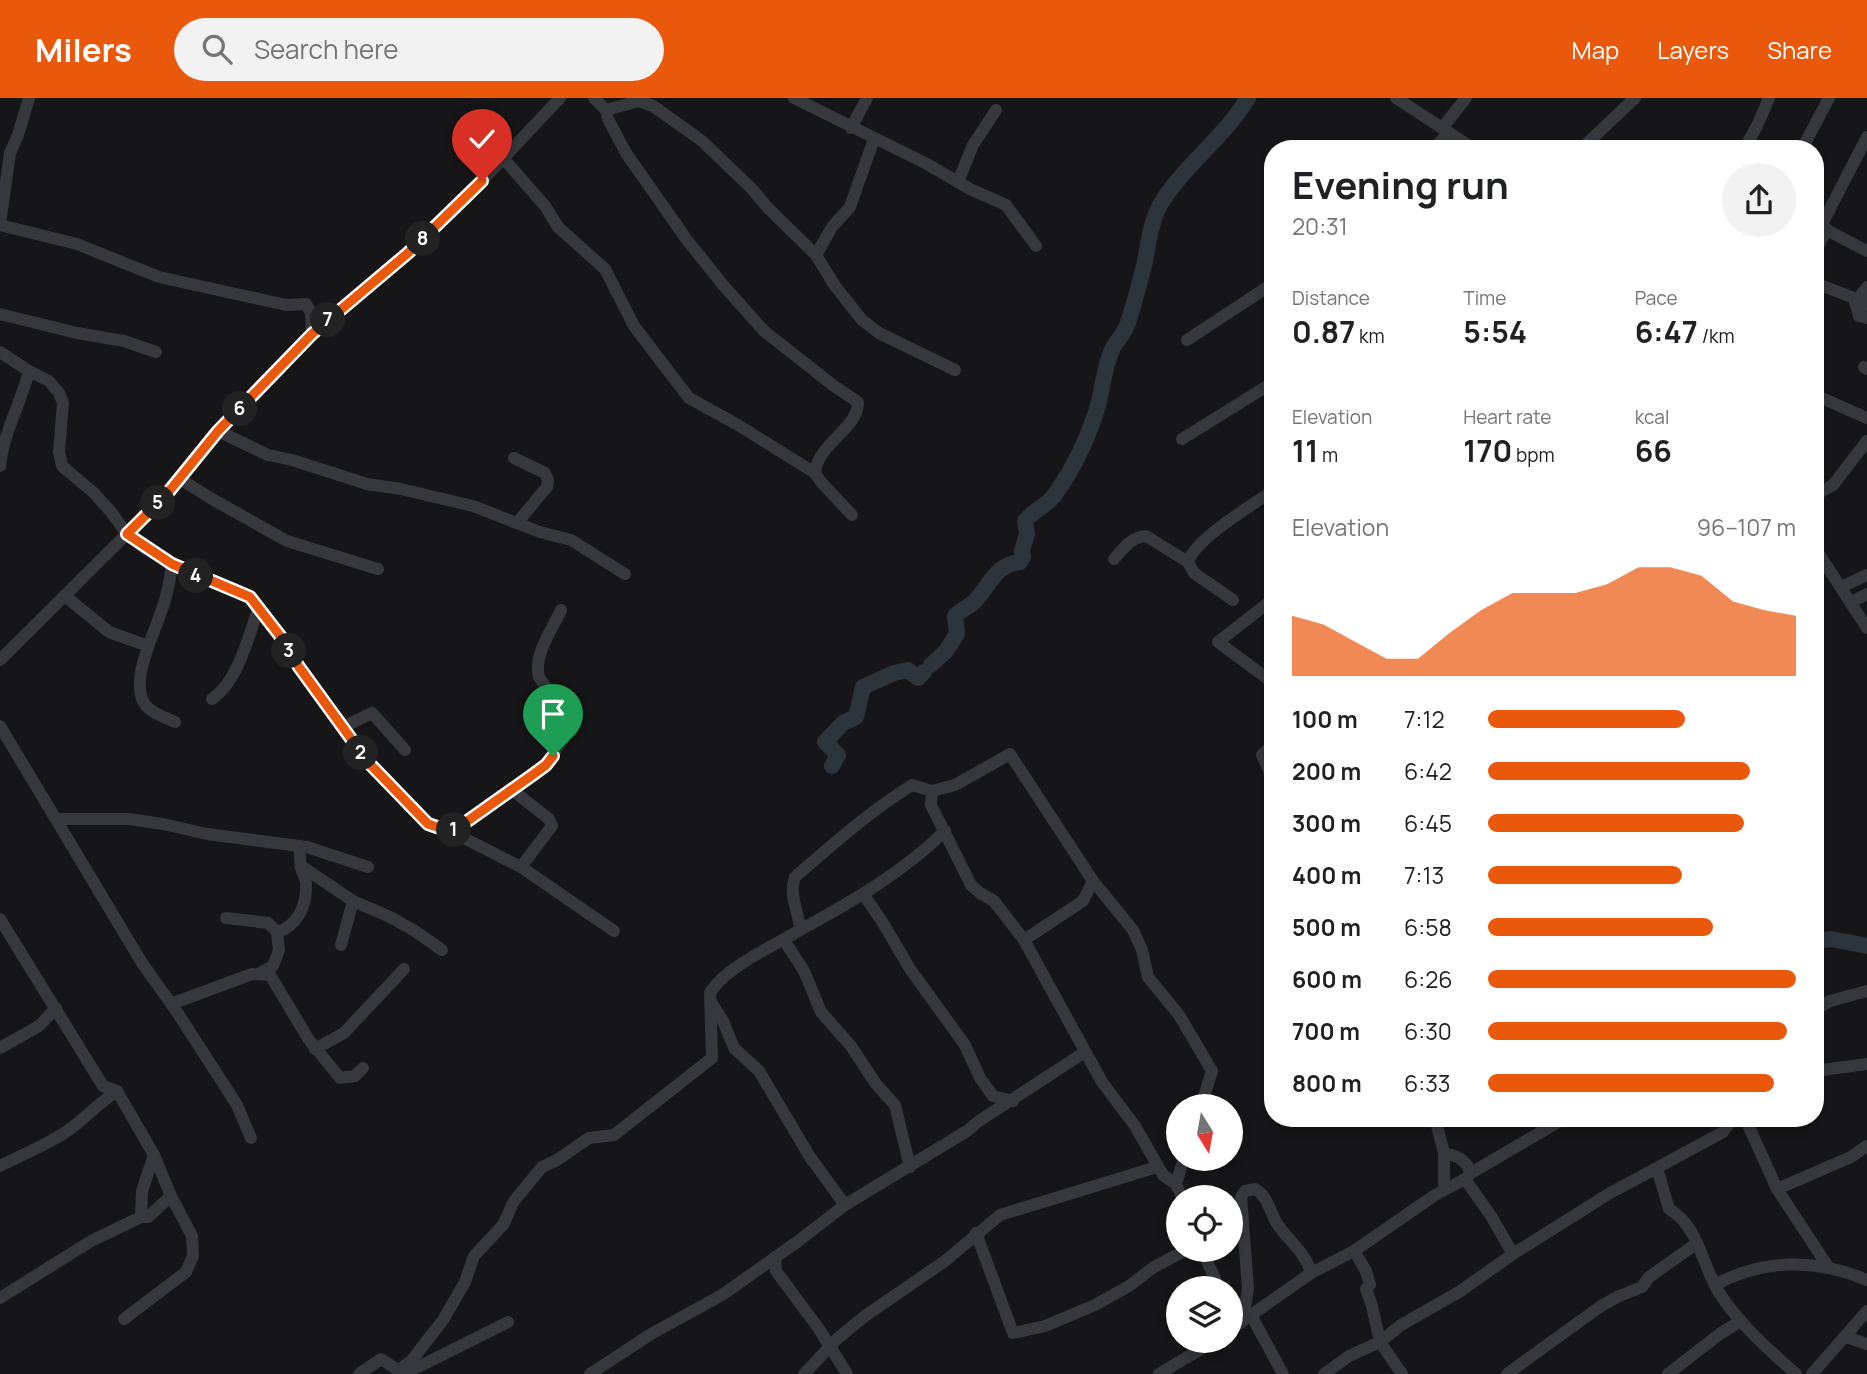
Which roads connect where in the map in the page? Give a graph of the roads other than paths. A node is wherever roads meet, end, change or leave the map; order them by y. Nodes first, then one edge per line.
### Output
1 (29, 98) edge
2 (560, 98) edge
3 (594, 98) edge
4 (794, 98) edge
5 (867, 98) edge
6 (1396, 98) edge
7 (1466, 98) edge
8 (1635, 98) edge
9 (1769, 98) edge
10 (1829, 98) edge
11 (606, 110) junction
12 (996, 110) dead end
13 (851, 128) junction
14 (1445, 130) junction
15 (1867, 137) edge
16 (874, 139) junction
17 (1439, 140) edge
18 (1460, 140) edge
19 (1591, 140) edge
20 (1749, 140) edge
21 (1807, 140) edge
22 (503, 158) junction
23 (958, 182) junction
24 (2, 189) edge
25 (1824, 220) edge
26 (0, 225) edge
27 (1824, 228) edge
28 (1036, 246) dead end
29 (1867, 251) edge
30 (816, 255) junction
31 (1824, 286) edge
32 (1867, 287) edge
33 (1264, 289) edge
34 (1867, 306) edge
35 (0, 314) edge
36 (1867, 318) edge
37 (312, 334) junction
38 (1186, 340) dead end
39 (0, 352) edge
40 (156, 352) dead end
41 (955, 370) dead end
42 (29, 371) junction
43 (1264, 388) edge
44 (1824, 399) edge
45 (1867, 418) edge
46 (218, 431) junction
47 (1182, 439) dead end
48 (1867, 441) edge
49 (514, 458) dead end
50 (0, 460) edge
51 (0, 466) edge
52 (815, 473) junction
53 (180, 479) junction
54 (1824, 490) edge
55 (1264, 497) edge
56 (852, 515) dead end
57 (517, 523) junction
58 (127, 534) junction
59 (1114, 559) dead end
60 (1188, 562) junction
61 (172, 564) junction
62 (1824, 568) edge
63 (378, 569) dead end
64 (625, 574) dead end
65 (1867, 575) edge
66 (1841, 587) junction
67 (1867, 594) edge
68 (65, 596) junction
69 (1233, 600) dead end
70 (1851, 602) junction
71 (1264, 606) edge
72 (259, 607) junction
73 (561, 610) dead end
74 (1867, 628) edge
75 (148, 646) junction
76 (0, 658) edge
77 (1264, 676) edge
78 (212, 699) dead end
79 (175, 722) dead end
80 (0, 726) edge
81 (343, 727) junction
82 (405, 750) dead end
83 (511, 789) junction
84 (932, 791) junction
85 (57, 819) junction
86 (945, 831) junction
87 (452, 832) junction
88 (299, 846) junction
89 (301, 866) junction
90 (368, 867) dead end
91 (521, 867) junction
92 (1093, 881) junction
93 (864, 895) junction
94 (353, 901) junction
95 (226, 919) dead end
96 (2, 927) edge
97 (800, 930) junction
98 (614, 931) dead end
99 (278, 932) junction
100 (784, 940) junction
101 (1024, 940) junction
102 (341, 945) dead end
103 (442, 950) dead end
104 (404, 969) dead end
105 (260, 973) junction
106 (1867, 992) edge
107 (710, 1000) junction
108 (171, 1004) junction
109 (1824, 1004) edge
110 (56, 1008) junction
111 (0, 1048) edge
112 (315, 1049) junction
113 (1085, 1052) junction
114 (1867, 1064) edge
115 (363, 1068) dead end
116 (1824, 1070) edge
117 (103, 1086) junction
118 (117, 1091) junction
119 (1205, 1094) edge
120 (993, 1096) junction
121 (1013, 1101) junction
122 (98, 1103) junction
123 (990, 1114) junction
124 (1437, 1127) edge
125 (1550, 1127) edge
126 (1727, 1127) edge
127 (1749, 1127) edge
128 (251, 1138) dead end
129 (1867, 1146) edge
130 (1444, 1153) junction
131 (154, 1155) junction
132 (0, 1166) edge
133 (910, 1167) junction
134 (1157, 1167) junction
135 (1653, 1170) junction
136 (1180, 1171) edge
137 (1468, 1176) junction
138 (1177, 1184) joint
139 (1444, 1189) junction
140 (1777, 1189) junction
141 (172, 1196) junction
142 (845, 1205) junction
143 (141, 1217) junction
144 (976, 1233) junction
145 (1696, 1244) junction
146 (1354, 1251) junction
147 (1513, 1254) junction
148 (775, 1257) junction
149 (1166, 1261) edge
150 (758, 1268) junction
151 (1829, 1268) junction
152 (776, 1271) junction
153 (1311, 1273) junction
154 (1867, 1280) edge
155 (1716, 1285) junction
156 (0, 1298) edge
157 (1243, 1307) edge
158 (1867, 1311) edge
159 (124, 1320) dead end
160 (1243, 1320) edge
161 (1741, 1321) junction
162 (508, 1322) dead end
163 (1243, 1328) edge
164 (1846, 1337) junction
165 (1380, 1342) junction
166 (1867, 1344) edge
167 (830, 1348) junction
168 (1194, 1353) edge
169 (403, 1373) edge
170 (359, 1374) edge
171 (590, 1374) edge
172 (804, 1374) edge
173 (847, 1374) edge
174 (1159, 1374) edge
175 (1283, 1374) edge
176 (1324, 1374) edge
177 (1402, 1374) edge
178 (1507, 1374) edge
179 (1668, 1374) edge
180 (1796, 1374) edge
181 (1812, 1374) edge

1 - 24 street
2 - 22 street
3 - 11 street
4 - 13 street
5 - 13 street
6 - 14 street
7 - 14 street
8 - 19 street
9 - 20 street
10 - 21 street
11 - 30 street
11 - 52 street
12 - 23 street
13 - 16 street
14 - 17 street
14 - 18 street
15 - 25 street
16 - 23 street
16 - 30 street
22 - 37 street
22 - 52 street
23 - 28 street
24 - 26 street
26 - 37 street
27 - 29 street
30 - 41 street
31 - 36 street
32 - 34 street
33 - 38 street
35 - 40 street
37 - 46 street
39 - 42 street
42 - 50 street
42 - 58 street
43 - 47 street
44 - 45 street
46 - 53 street
46 - 57 street
48 - 54 street
49 - 57 street
50 - 51 street
52 - 56 street
53 - 58 street
53 - 63 street
55 - 60 street
57 - 64 street
58 - 61 street
58 - 68 street
59 - 60 street
60 - 69 street
61 - 72 street
61 - 75 street
62 - 66 street
65 - 66 street
66 - 70 street
67 - 70 street
68 - 75 street
68 - 76 street
70 - 74 street
71 - 77 street
72 - 78 street
72 - 81 street
73 - 83 street
75 - 79 street
80 - 85 street
81 - 82 street
81 - 87 street
83 - 87 street
83 - 91 street
84 - 86 street
84 - 92 street
84 - 97 street
85 - 88 street
85 - 108 street
86 - 93 street
86 - 101 street
87 - 91 street
88 - 89 street
88 - 90 street
89 - 94 street
89 - 99 street
91 - 98 street
92 - 101 street
92 - 119 street
93 - 97 street
93 - 120 street
94 - 102 street
94 - 103 street
95 - 99 street
96 - 110 street
97 - 100 street
99 - 105 street
100 - 107 street
100 - 133 street
101 - 113 street
104 - 112 street
105 - 108 street
105 - 112 street
106 - 109 street
107 - 142 street
107 - 169 street
108 - 128 street
110 - 111 street
110 - 117 street
112 - 115 street
113 - 121 street
113 - 134 street
114 - 116 street
117 - 118 street
117 - 122 street
118 - 122 street
118 - 131 street
120 - 121 street
120 - 123 street
121 - 123 street
122 - 132 street
123 - 133 street
124 - 130 street
125 - 137 street
126 - 135 street
127 - 140 street
129 - 140 street
130 - 137 street
130 - 139 street
131 - 141 street
131 - 143 street
133 - 142 street
134 - 138 street
134 - 144 street
135 - 145 street
135 - 147 street
136 - 138 street
137 - 139 street
137 - 147 street
139 - 146 street
140 - 151 street
141 - 143 street
141 - 159 street
142 - 148 street
143 - 156 street
144 - 149 street
144 - 167 street
145 - 155 street
145 - 178 street
146 - 153 street
146 - 165 street
147 - 165 street
148 - 150 street
148 - 152 street
150 - 152 street
150 - 171 street
151 - 154 street
151 - 155 street
152 - 167 street
153 - 157 street
153 - 160 street
155 - 161 street
158 - 164 street
161 - 179 street
161 - 180 street
162 - 169 street
163 - 175 street
164 - 166 street
164 - 181 street
165 - 176 street
165 - 177 street
167 - 172 street
167 - 173 street
168 - 174 street
169 - 170 street

